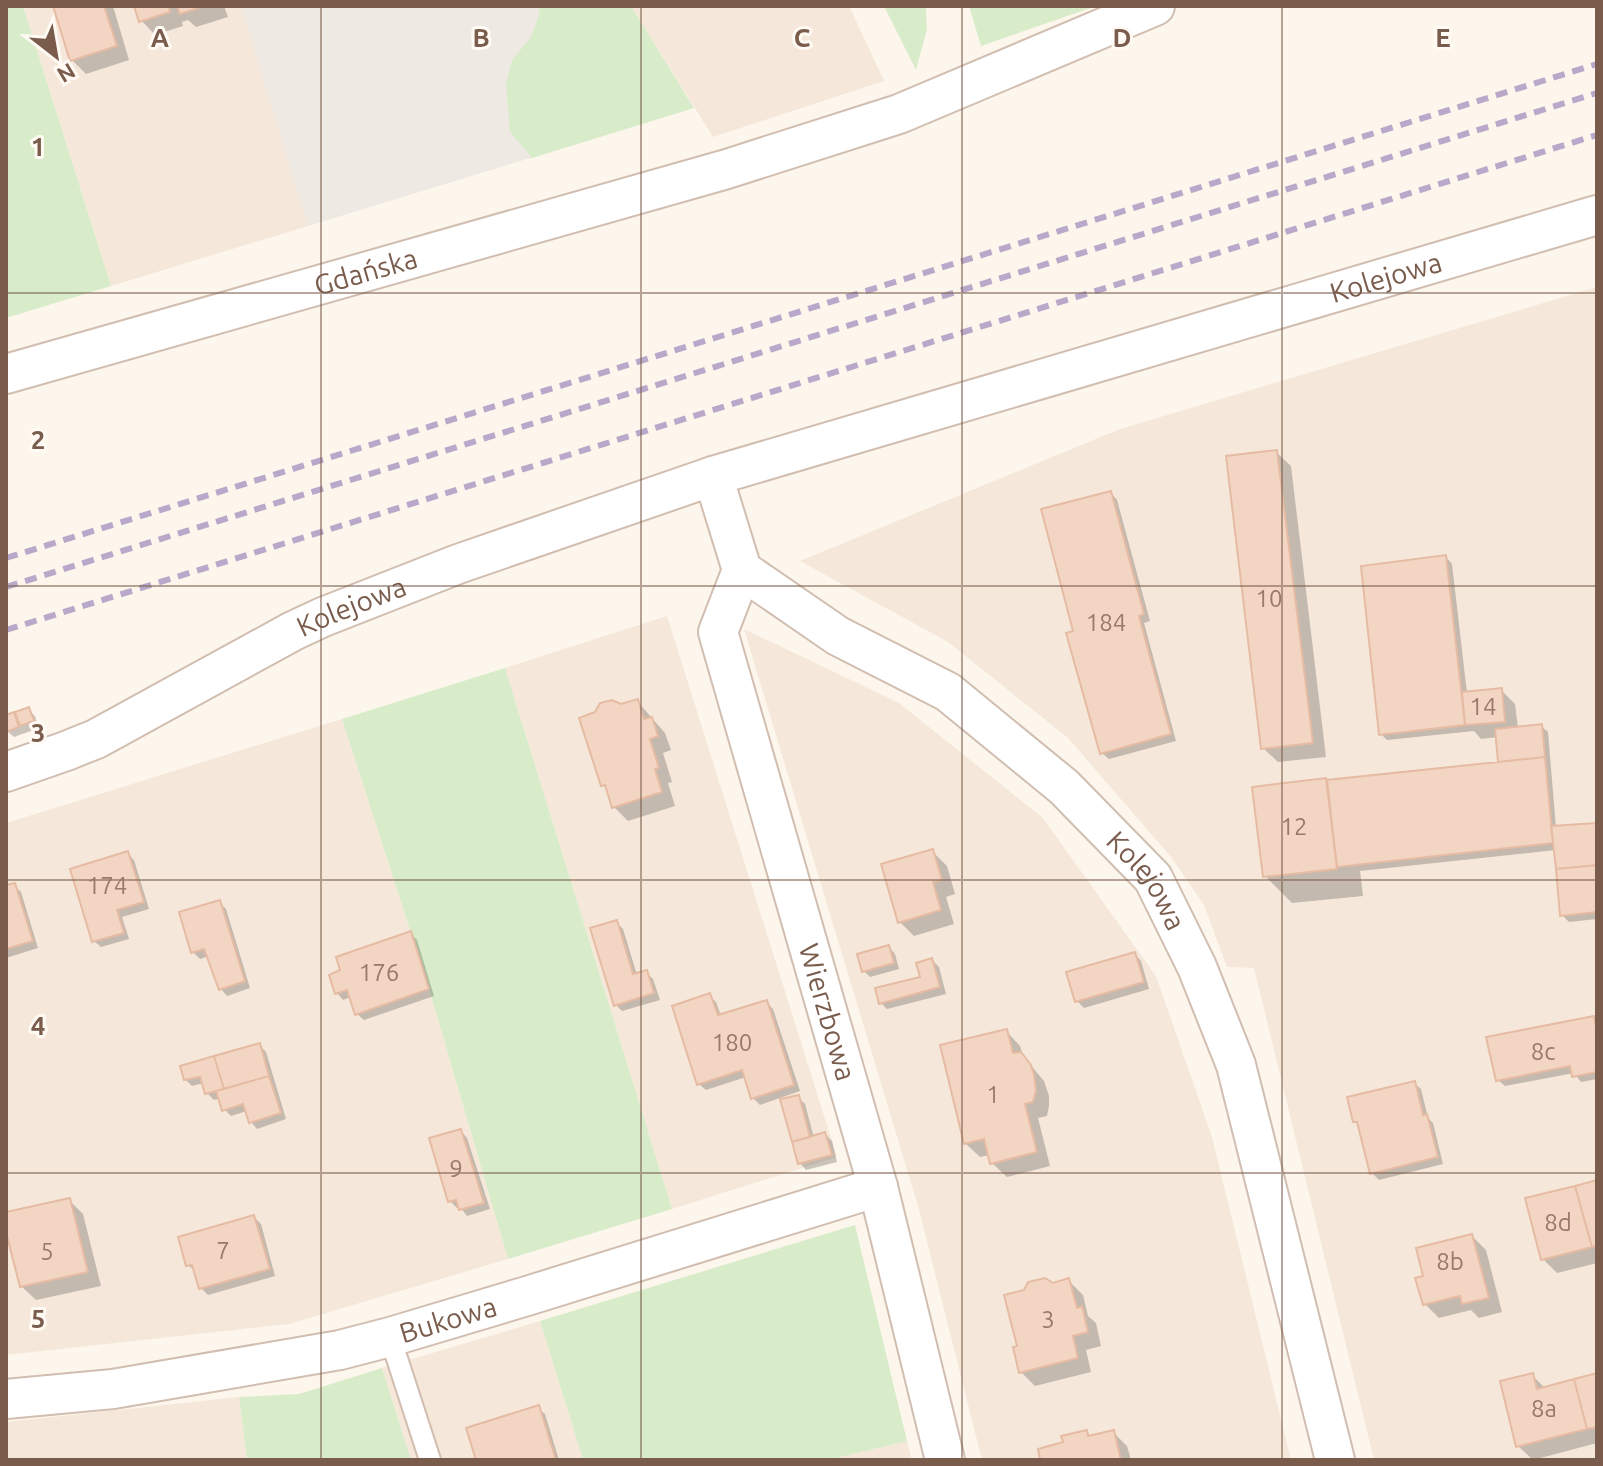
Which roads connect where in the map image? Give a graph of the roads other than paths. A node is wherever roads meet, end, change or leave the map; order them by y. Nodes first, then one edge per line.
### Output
1 (1155, 6) edge
2 (1597, 215) edge
3 (6, 374) edge
4 (713, 476) junction
5 (742, 570) junction
6 (6, 772) edge
7 (878, 1187) junction
8 (390, 1337) junction
9 (6, 1399) edge
10 (430, 1460) edge
11 (945, 1460) edge
12 (1335, 1460) edge

1 - 3 street, Gdańska
2 - 4 street, Kolejowa
4 - 5 street
4 - 6 street, Kolejowa
5 - 7 street, Wierzbowa
5 - 12 street, Kolejowa
7 - 8 street, Bukowa
7 - 11 street, Wierzbowa
8 - 9 street, Bukowa
8 - 10 lane

